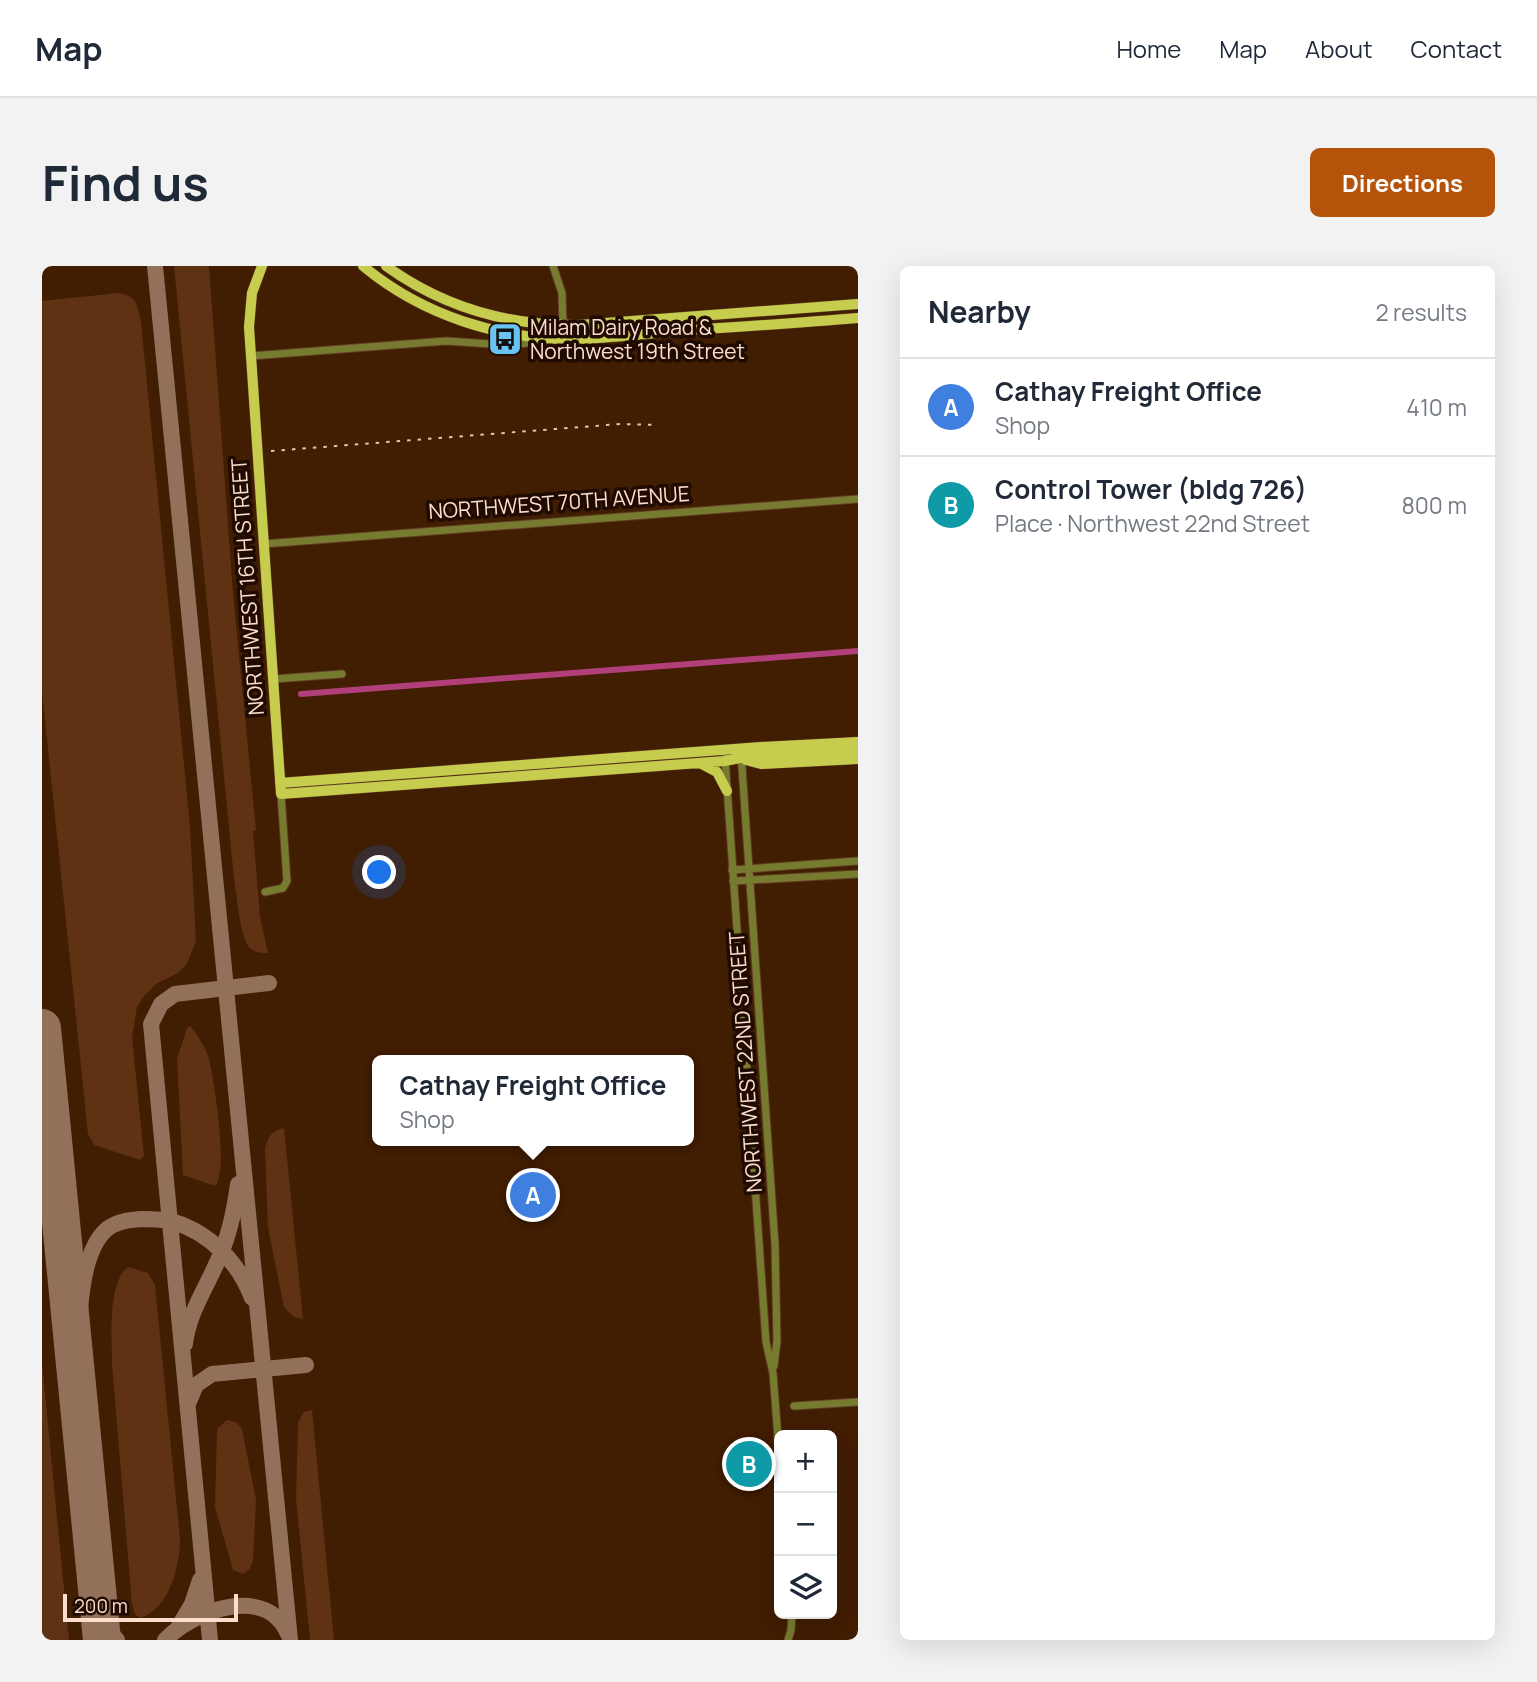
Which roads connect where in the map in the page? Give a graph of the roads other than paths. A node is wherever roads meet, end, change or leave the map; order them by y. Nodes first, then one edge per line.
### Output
1 (261, 266) edge
2 (363, 266) edge
3 (386, 266) edge
4 (554, 266) edge
5 (855, 304) edge
6 (721, 314) junction
7 (858, 318) edge
8 (642, 320) junction
9 (836, 320) junction
10 (563, 325) junction
11 (722, 328) junction
12 (619, 336) junction
13 (563, 339) junction
14 (250, 356) junction
15 (858, 499) edge
16 (263, 544) junction
17 (342, 674) dead end
18 (274, 679) junction
19 (858, 742) edge
20 (858, 750) edge
21 (741, 754) junction
22 (725, 755) junction
23 (858, 760) edge
24 (700, 762) junction
25 (281, 789) junction
26 (727, 791) junction
27 (858, 861) edge
28 (750, 869) junction
29 (732, 870) junction
30 (858, 874) edge
31 (733, 881) junction
32 (750, 881) junction
33 (265, 892) dead end
34 (773, 1373) junction
35 (858, 1402) edge
36 (794, 1406) dead end
37 (777, 1430) edge
38 (792, 1619) edge
39 (788, 1640) edge

1 - 14 main road, NORTHWEST 16TH STREET
2 - 13 main road
3 - 10 main road
4 - 10 street
5 - 6 main road
5 - 9 main road
6 - 8 main road
6 - 11 main road
7 - 9 main road
8 - 10 main road
8 - 12 main road
9 - 11 main road
10 - 13 main road
11 - 12 main road
12 - 13 main road
13 - 14 street
14 - 16 main road, NORTHWEST 16TH STREET
15 - 16 street, NORTHWEST 70TH AVENUE
16 - 18 main road, NORTHWEST 16TH STREET
17 - 18 street
18 - 25 main road, NORTHWEST 16TH STREET
19 - 21 main road
20 - 21 main road
21 - 22 main road
21 - 23 main road
21 - 28 street, NORTHWEST 22ND STREET
22 - 24 main road
22 - 25 main road
22 - 26 street, NORTHWEST 22ND STREET
24 - 25 main road
24 - 26 main road
25 - 33 street, NORTHWEST 16TH STREET
26 - 29 street, NORTHWEST 22ND STREET
27 - 28 street
28 - 29 street
28 - 32 street, NORTHWEST 22ND STREET
29 - 31 street, NORTHWEST 22ND STREET
30 - 32 street
31 - 32 street
31 - 34 street, NORTHWEST 22ND STREET
32 - 34 street, NORTHWEST 22ND STREET
34 - 37 street, NORTHWEST 22ND STREET
35 - 36 street
38 - 39 street

